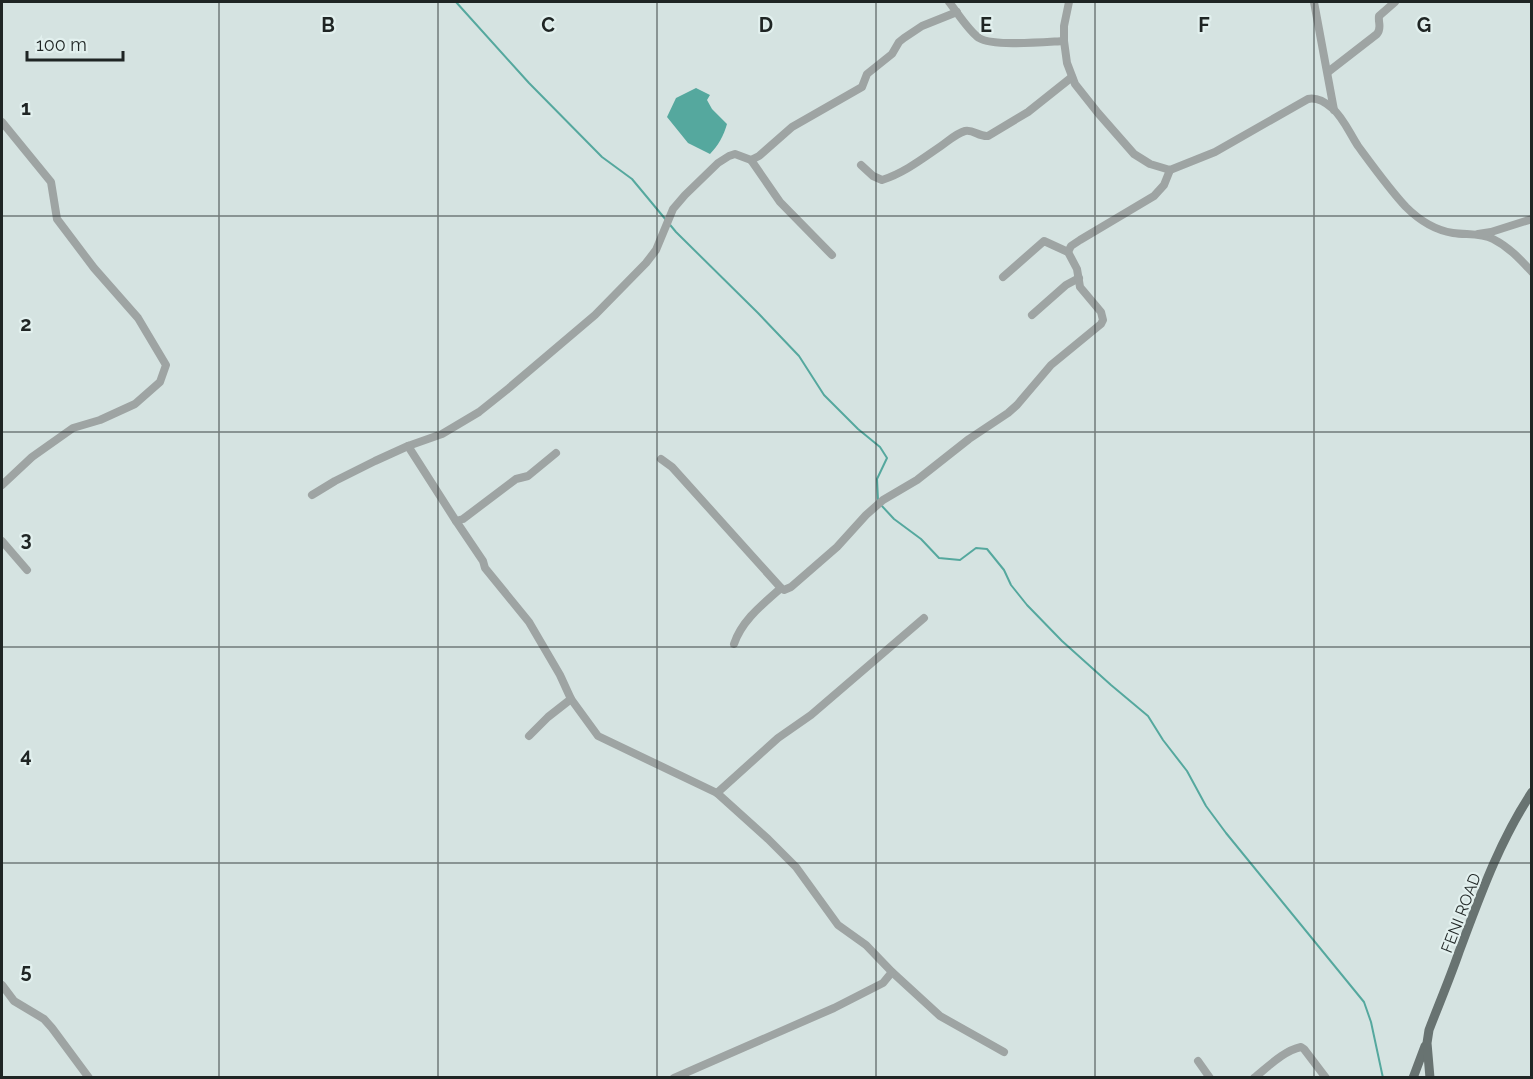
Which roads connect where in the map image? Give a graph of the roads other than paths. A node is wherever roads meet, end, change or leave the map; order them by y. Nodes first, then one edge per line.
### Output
1 (949, 2) edge
2 (1069, 2) edge
3 (1314, 2) edge
4 (1395, 2) edge
5 (957, 12) junction
6 (1064, 41) junction
7 (1328, 72) junction
8 (1072, 77) junction
9 (1334, 110) junction
10 (2, 122) edge
11 (751, 159) junction
12 (861, 165) dead end
13 (1170, 170) junction
14 (1532, 219) edge
15 (1474, 234) junction
16 (1068, 252) junction
17 (832, 255) dead end
18 (1532, 272) edge
19 (1003, 277) dead end
20 (1079, 278) junction
21 (1032, 315) dead end
22 (408, 446) junction
23 (556, 453) dead end
24 (661, 459) dead end
25 (2, 484) edge
26 (312, 495) dead end
27 (456, 521) junction
28 (2, 541) edge
29 (27, 570) dead end
30 (781, 588) junction
31 (924, 618) dead end
32 (734, 644) dead end
33 (571, 699) junction
34 (529, 736) dead end
35 (1532, 792) edge
36 (717, 793) junction
37 (1532, 799) edge
38 (892, 972) junction
39 (2, 986) edge
40 (1427, 1042) junction
41 (1004, 1052) dead end
42 (1198, 1061) dead end
43 (89, 1077) edge
44 (674, 1077) edge
45 (1210, 1077) edge
46 (1254, 1077) edge
47 (1326, 1077) edge
48 (1413, 1077) edge
49 (1430, 1077) edge

1 - 5 street
2 - 6 street
3 - 7 street
4 - 7 street
5 - 6 street
5 - 11 street
6 - 8 street
7 - 9 street
8 - 12 street
8 - 13 street
9 - 13 street
9 - 15 street
10 - 25 street
11 - 17 street
11 - 22 street
13 - 16 street
14 - 15 street
15 - 18 street
16 - 19 street
16 - 20 street
20 - 21 street
20 - 30 street
22 - 26 street
22 - 27 street
23 - 27 street
24 - 30 street
27 - 33 street
28 - 29 street
30 - 32 street
31 - 36 street
33 - 34 street
33 - 36 street
35 - 40 main road
36 - 38 street
37 - 40 main road, FENI ROAD
38 - 41 street
38 - 44 street
39 - 43 street
40 - 48 main road
40 - 49 main road
42 - 45 street
46 - 47 street

